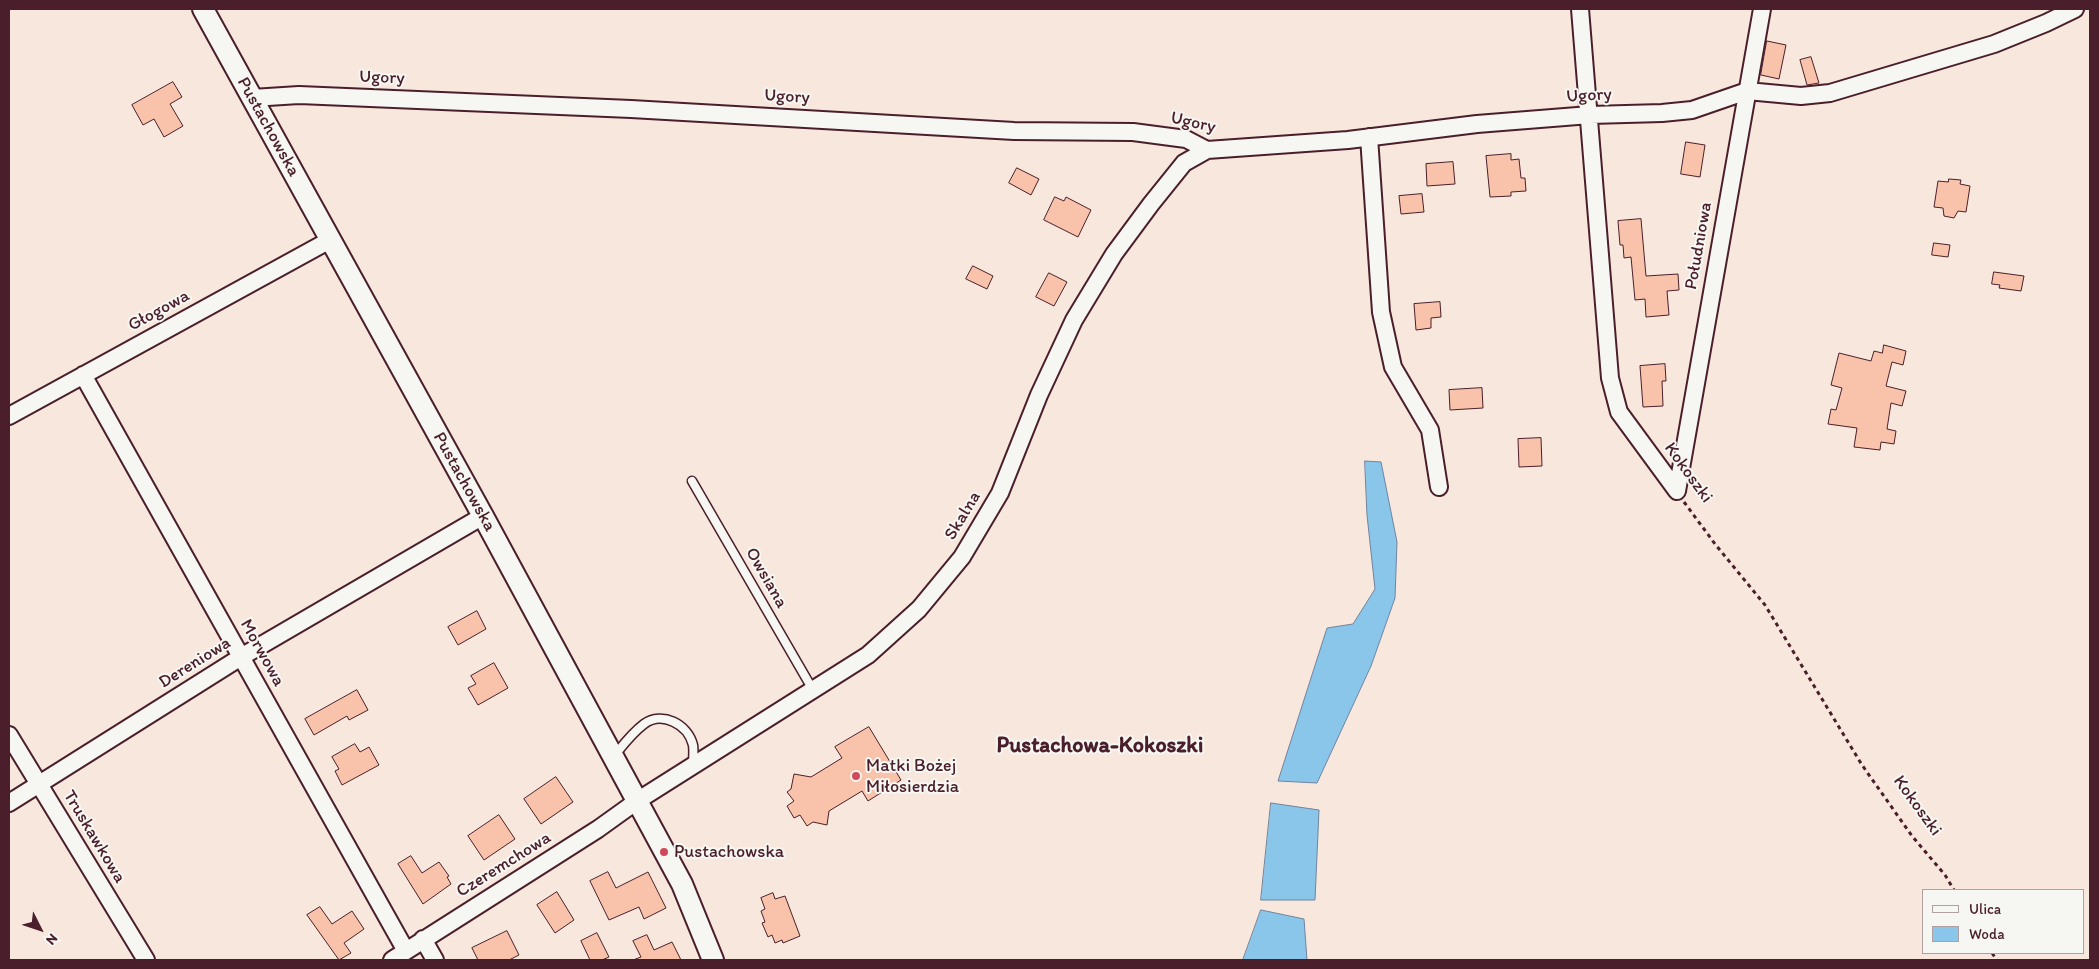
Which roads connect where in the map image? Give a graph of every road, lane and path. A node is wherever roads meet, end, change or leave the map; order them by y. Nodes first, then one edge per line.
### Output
1 (203, 9) edge
2 (1580, 9) edge
3 (1762, 9) edge
4 (2075, 9) edge
5 (1747, 91) junction
6 (252, 98) junction
7 (1590, 115) junction
8 (1369, 138) junction
9 (1207, 150) junction
10 (330, 240) junction
11 (83, 375) junction
12 (9, 416) edge
13 (692, 481) dead end
14 (1439, 488) dead end
15 (1677, 491) junction
16 (483, 516) junction
17 (241, 657) junction
18 (814, 690) junction
19 (9, 735) edge
20 (613, 757) junction
21 (693, 767) junction
22 (39, 785) junction
23 (637, 801) junction
24 (9, 803) edge
25 (1953, 889) edge
26 (424, 940) junction
27 (406, 951) junction
28 (146, 960) edge
29 (392, 960) edge
30 (435, 960) edge
31 (713, 960) edge

1 - 6 street, Pustachowska
2 - 7 street, Kokoszki
3 - 5 street, Południowa
4 - 5 street, Ugory
5 - 7 street, Ugory
5 - 15 street, Południowa
6 - 9 street, Ugory
6 - 10 street, Pustachowska
7 - 8 street, Ugory
7 - 15 street, Kokoszki
8 - 9 street, Ugory
8 - 14 street
9 - 18 street, Skalna
10 - 11 street, Głogowa
10 - 16 street, Pustachowska
11 - 12 street, Głogowa
11 - 17 street, Morwowa
13 - 18 lane, Owsiana
15 - 25 path, Kokoszki
16 - 17 street, Dereniowa
16 - 20 street, Pustachowska
17 - 22 street, Dereniowa
17 - 27 street, Morwowa
18 - 21 street, Skalna
19 - 22 street, Truskawkowa
20 - 21 lane
20 - 23 street, Pustachowska
21 - 23 street, Skalna
22 - 24 street, Dereniowa
22 - 28 street, Truskawkowa
23 - 26 street, Czeremchowa
23 - 31 street, Pustachowska
26 - 27 street, Czeremchowa
26 - 30 street
27 - 29 street, Czeremchowa

